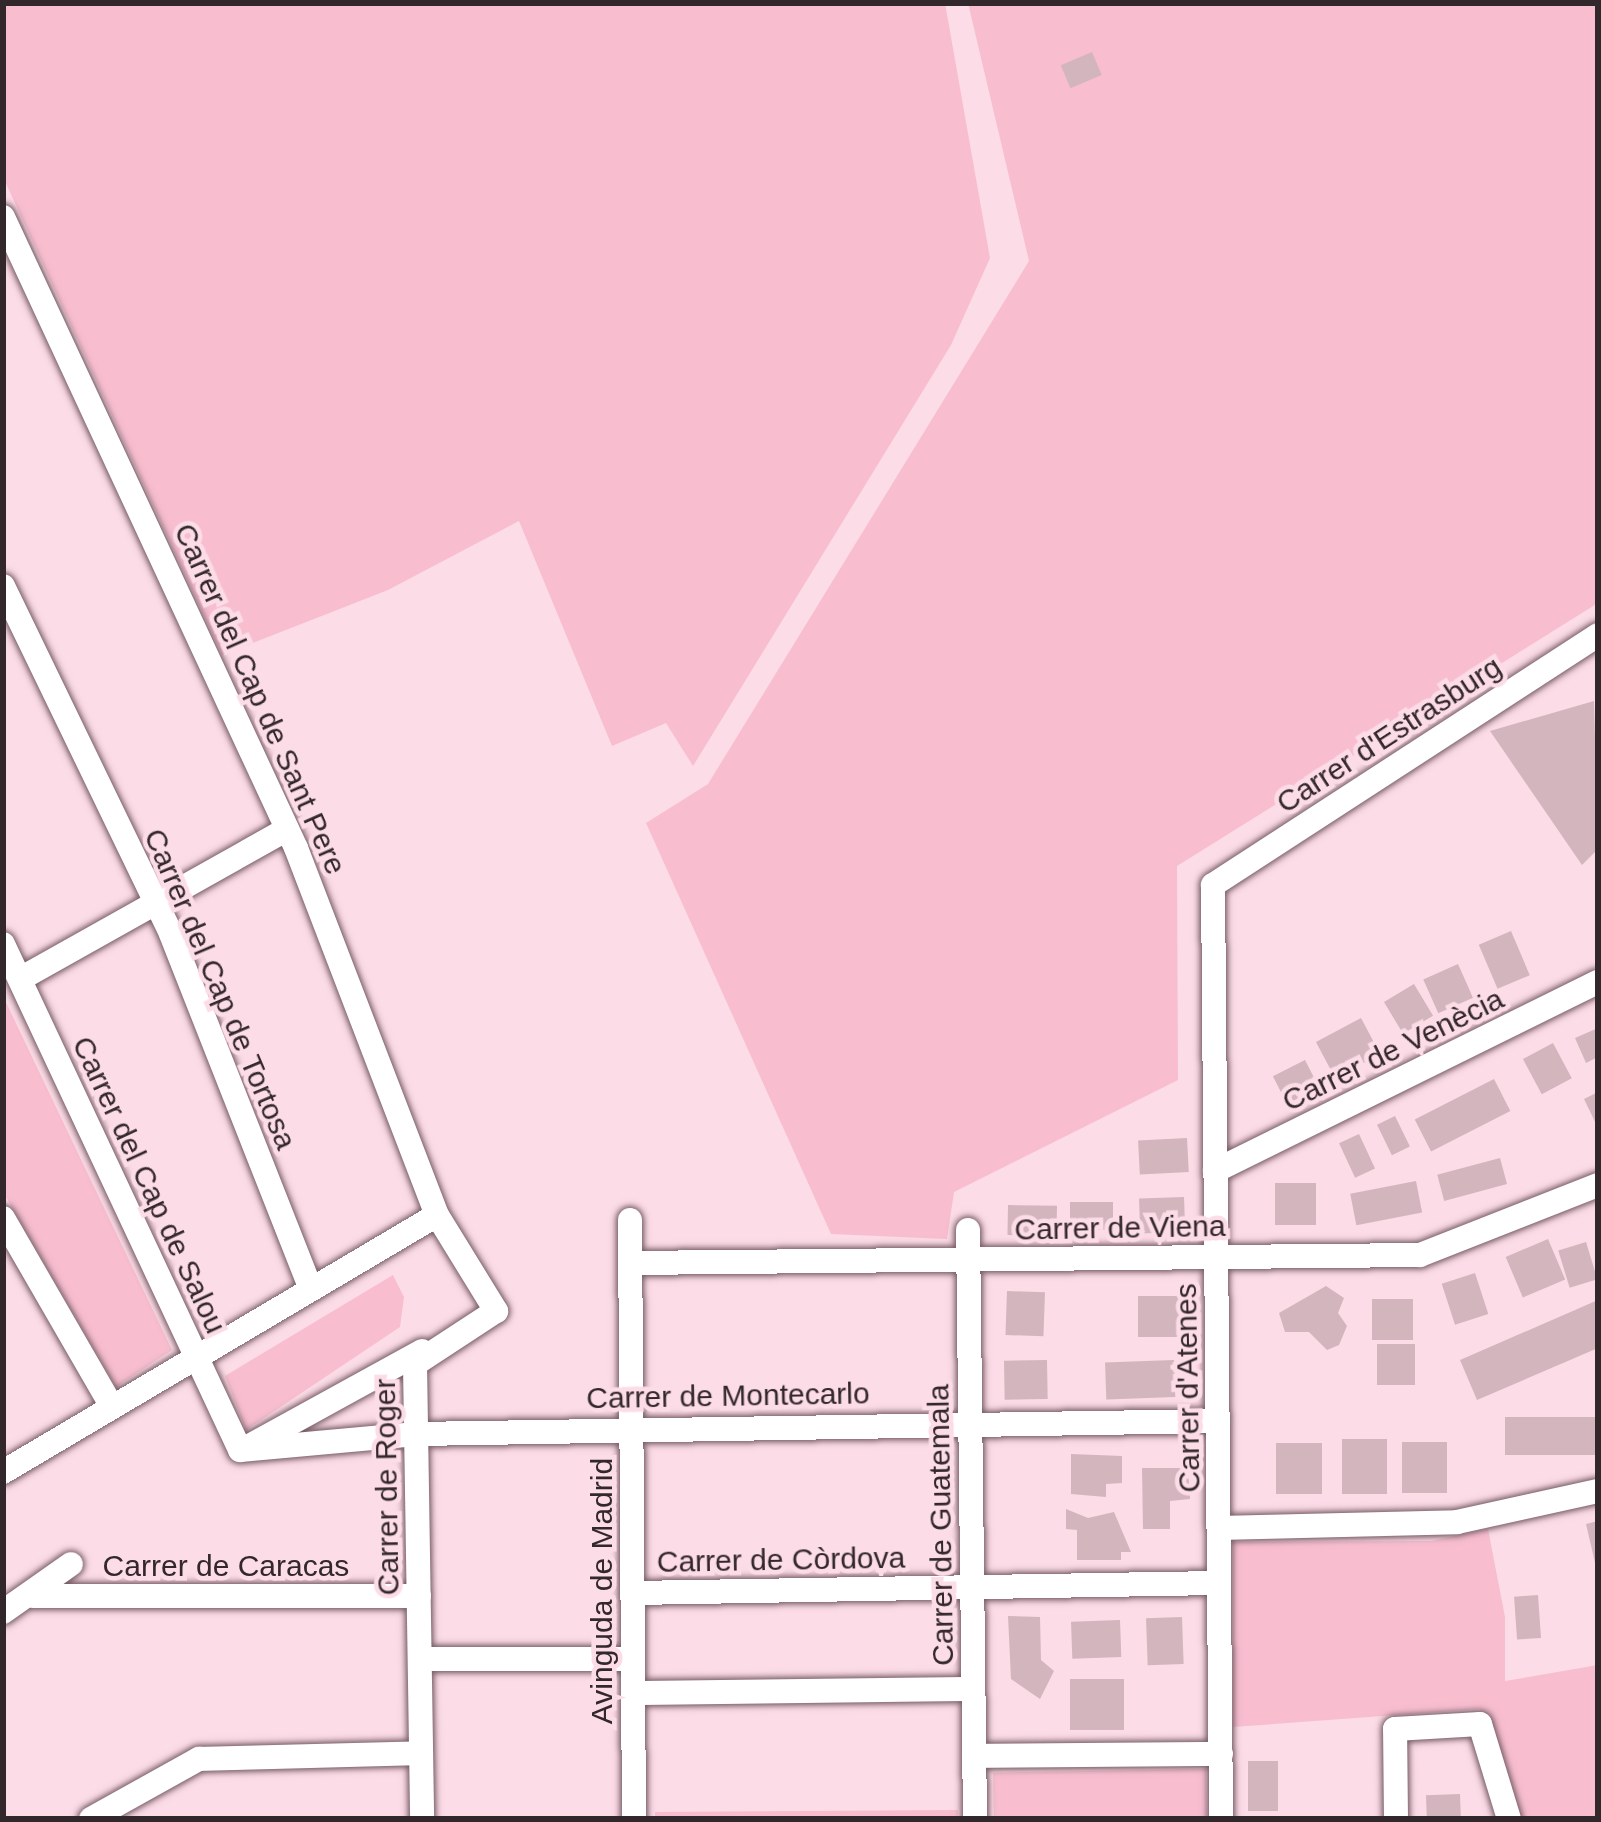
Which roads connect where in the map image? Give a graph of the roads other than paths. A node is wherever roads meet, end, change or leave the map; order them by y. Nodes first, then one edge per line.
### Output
1 (4, 223) edge
2 (3, 586) edge
3 (1598, 635) edge
4 (287, 829) junction
5 (1213, 885) joint
6 (156, 903) junction
7 (3, 944) edge
8 (20, 980) junction
9 (1598, 982) edge
10 (1216, 1171) junction
11 (1598, 1185) edge
12 (437, 1215) junction
13 (3, 1218) edge
14 (630, 1220) dead end
15 (968, 1230) dead end
16 (1216, 1257) junction
17 (968, 1260) junction
18 (630, 1263) junction
19 (311, 1289) junction
20 (496, 1311) junction
21 (196, 1357) junction
22 (112, 1407) junction
23 (970, 1420) junction
24 (1218, 1420) junction
25 (631, 1428) junction
26 (416, 1434) junction
27 (240, 1450) junction
28 (3, 1472) edge
29 (1598, 1490) edge
30 (1219, 1528) junction
31 (71, 1564) dead end
32 (1220, 1583) junction
33 (972, 1586) junction
34 (633, 1593) junction
35 (33, 1596) junction
36 (418, 1596) junction
37 (3, 1612) edge
38 (420, 1659) junction
39 (633, 1659) junction
40 (973, 1689) junction
41 (633, 1694) junction
42 (421, 1754) junction
43 (1221, 1754) junction
44 (974, 1756) junction
45 (91, 1819) edge
46 (422, 1819) edge
47 (634, 1819) edge
48 (974, 1819) edge
49 (1222, 1819) edge
50 (1396, 1819) edge
51 (1510, 1819) edge

1 - 4 street, Carrer del Cap de Sant Pere
2 - 6 street, Carrer del Cap de Tortosa
3 - 5 street, Carrer d'Estrasburg
4 - 6 street
4 - 12 street, Carrer del Cap de Sant Pere
5 - 10 street, Carrer d'Atenes
6 - 8 street
6 - 19 street, Carrer del Cap de Tortosa
7 - 8 street, Carrer del Cap de Salou
8 - 21 street, Carrer del Cap de Salou
9 - 10 street, Carrer de Venècia
10 - 16 street, Carrer d'Atenes
11 - 16 street, Carrer de Viena
12 - 19 street
12 - 20 street
13 - 22 street
14 - 18 street, Avinguda de Madrid
15 - 17 street, Carrer de Guatemala
16 - 17 street, Carrer de Viena
16 - 24 street, Carrer d'Atenes
17 - 18 street, Carrer de Viena
17 - 23 street, Carrer de Guatemala
18 - 25 street, Avinguda de Madrid
19 - 21 street
20 - 26 street, Carrer de Roger
20 - 27 street
21 - 22 street
21 - 27 street, Carrer del Cap de Salou
22 - 28 street
23 - 24 street, Carrer de Montecarlo
23 - 25 street, Carrer de Montecarlo
23 - 33 street, Carrer de Guatemala
24 - 30 street, Carrer d'Atenes
25 - 26 street, Carrer de Montecarlo
25 - 34 street, Avinguda de Madrid
26 - 27 street, Carrer de Montecarlo
26 - 36 street, Carrer de Roger
29 - 30 street
30 - 32 street, Carrer d'Atenes
31 - 35 street
32 - 33 street, Carrer de Còrdova
32 - 43 street, Carrer d'Atenes
33 - 34 street, Carrer de Còrdova
33 - 40 street, Carrer de Guatemala
34 - 39 street, Avinguda de Madrid
35 - 36 street, Carrer de Caracas
35 - 37 street
36 - 38 street, Carrer de Roger
38 - 39 street
38 - 42 street, Carrer de Roger
39 - 41 street, Avinguda de Madrid
40 - 41 street
40 - 44 street, Carrer de Guatemala
41 - 47 street, Avinguda de Madrid
42 - 45 street
42 - 46 street, Carrer de Roger
43 - 44 street
43 - 49 street, Carrer d'Atenes
44 - 48 street, Carrer de Guatemala
50 - 51 street

